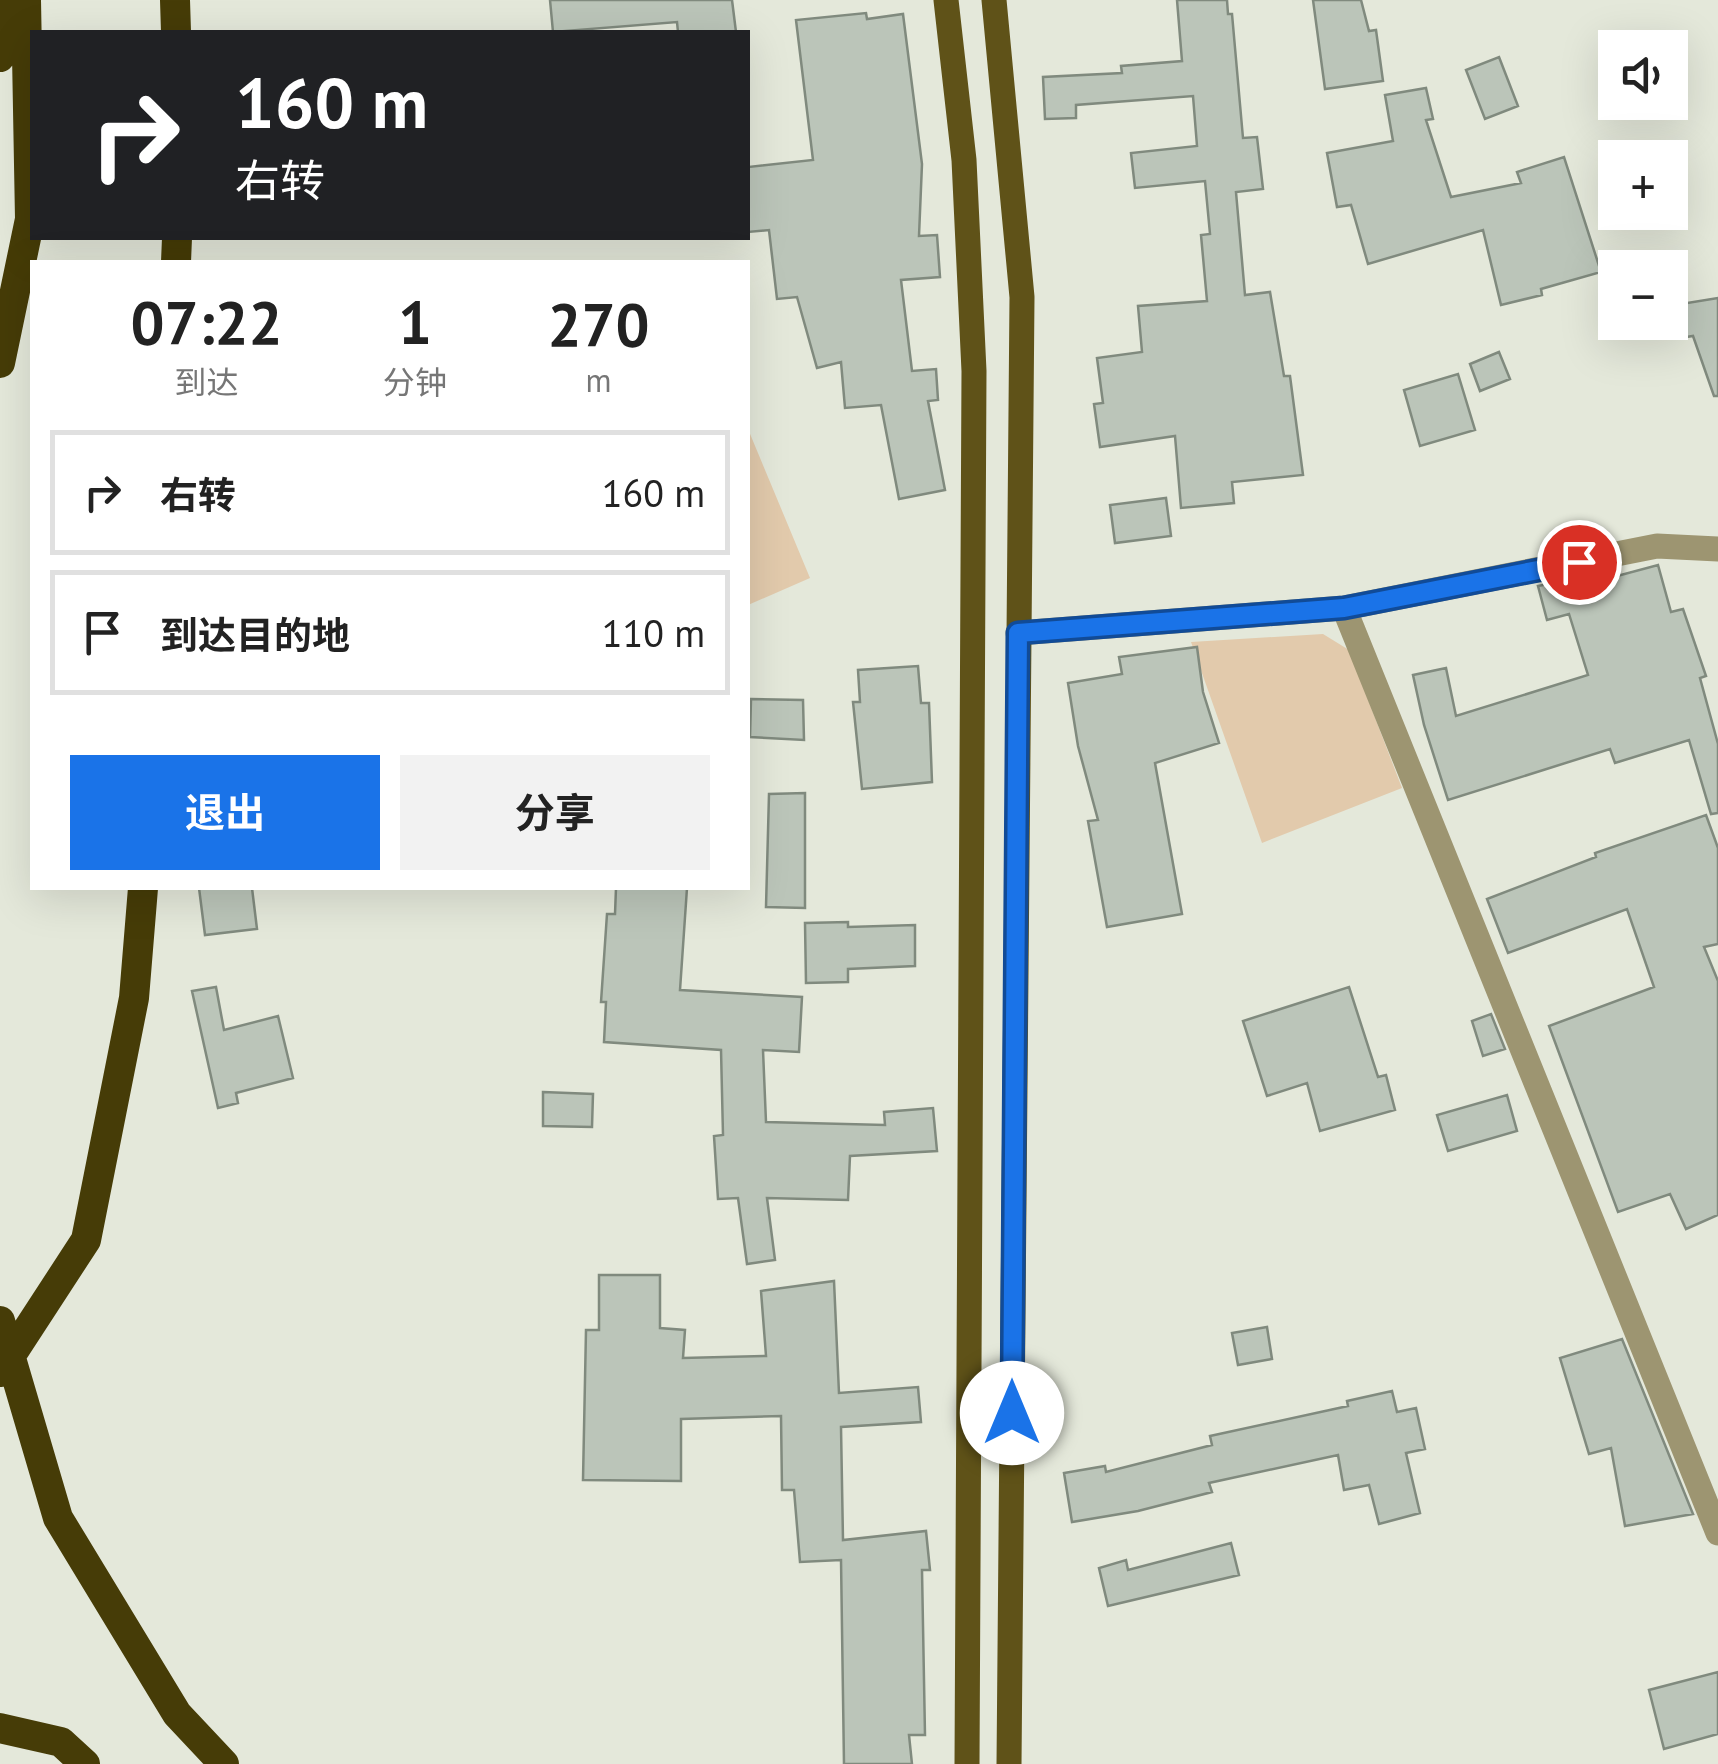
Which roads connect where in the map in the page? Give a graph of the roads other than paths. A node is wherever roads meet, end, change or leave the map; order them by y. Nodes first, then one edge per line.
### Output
1 (6, 0) edge
2 (26, 0) edge
3 (175, 0) edge
4 (946, 0) edge
5 (994, 0) edge
6 (176, 30) edge
7 (0, 57) edge
8 (0, 363) edge
9 (1718, 549) edge
10 (1344, 608) junction
11 (1018, 633) junction
12 (143, 890) edge
13 (0, 1321) edge
14 (5, 1364) edge
15 (1718, 1533) edge
16 (0, 1728) edge
17 (86, 1764) edge
18 (224, 1764) edge
19 (967, 1764) edge
20 (1009, 1764) edge

1 - 7 highway
2 - 8 highway
3 - 6 highway
4 - 19 main road
5 - 11 main road
9 - 10 street
10 - 11 street
10 - 15 street
11 - 20 main road
12 - 14 highway
13 - 14 highway
14 - 18 highway
16 - 17 highway

